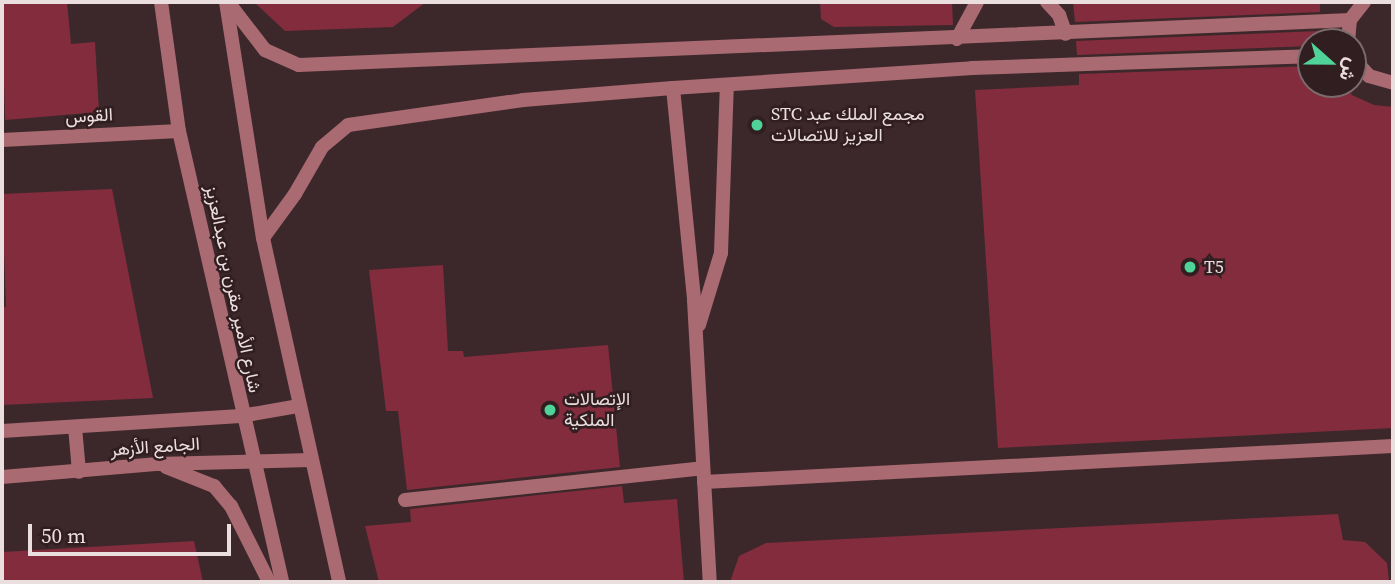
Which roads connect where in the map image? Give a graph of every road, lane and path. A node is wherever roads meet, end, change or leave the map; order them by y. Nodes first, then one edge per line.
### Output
1 (161, 2) edge
2 (227, 2) edge
3 (977, 2) edge
4 (1047, 2) edge
5 (1364, 2) edge
6 (1350, 20) junction
7 (1349, 28) edge
8 (1066, 34) junction
9 (957, 39) junction
10 (1297, 56) edge
11 (1367, 74) edge
12 (1393, 83) edge
13 (727, 85) junction
14 (673, 88) junction
15 (179, 131) junction
16 (2, 140) edge
17 (262, 238) junction
18 (696, 333) junction
19 (299, 406) junction
20 (241, 416) junction
21 (75, 427) junction
22 (2, 431) edge
23 (1393, 446) edge
24 (311, 460) junction
25 (254, 462) junction
26 (158, 464) junction
27 (79, 472) junction
28 (703, 475) junction
29 (2, 477) edge
30 (405, 500) dead end
31 (269, 582) edge
32 (282, 582) edge
33 (339, 582) edge
34 (710, 582) edge

1 - 15 street, شارع الأمير مقرن بن عبدالعزيز
2 - 9 street
2 - 17 street
3 - 9 street
4 - 8 street
5 - 6 street
6 - 7 street
6 - 8 street
8 - 9 street
10 - 13 street
11 - 12 street
13 - 14 street
13 - 18 street
14 - 17 street
14 - 18 street
15 - 16 street, القوس
15 - 20 street, شارع الأمير مقرن بن عبدالعزيز
17 - 19 street
18 - 28 street
19 - 20 street, الجامع الأزهر
19 - 24 street
20 - 21 street, الجامع الأزهر
20 - 25 street, شارع الأمير مقرن بن عبدالعزيز
21 - 22 street, الجامع الأزهر
21 - 27 street
23 - 28 street
24 - 25 street, الجامع الأزهر
24 - 33 street
25 - 26 street, الجامع الأزهر
25 - 32 street, شارع الأمير مقرن بن عبدالعزيز
26 - 27 street, الجامع الأزهر
26 - 31 street
27 - 29 street, الجامع الأزهر
28 - 30 street
28 - 34 street

